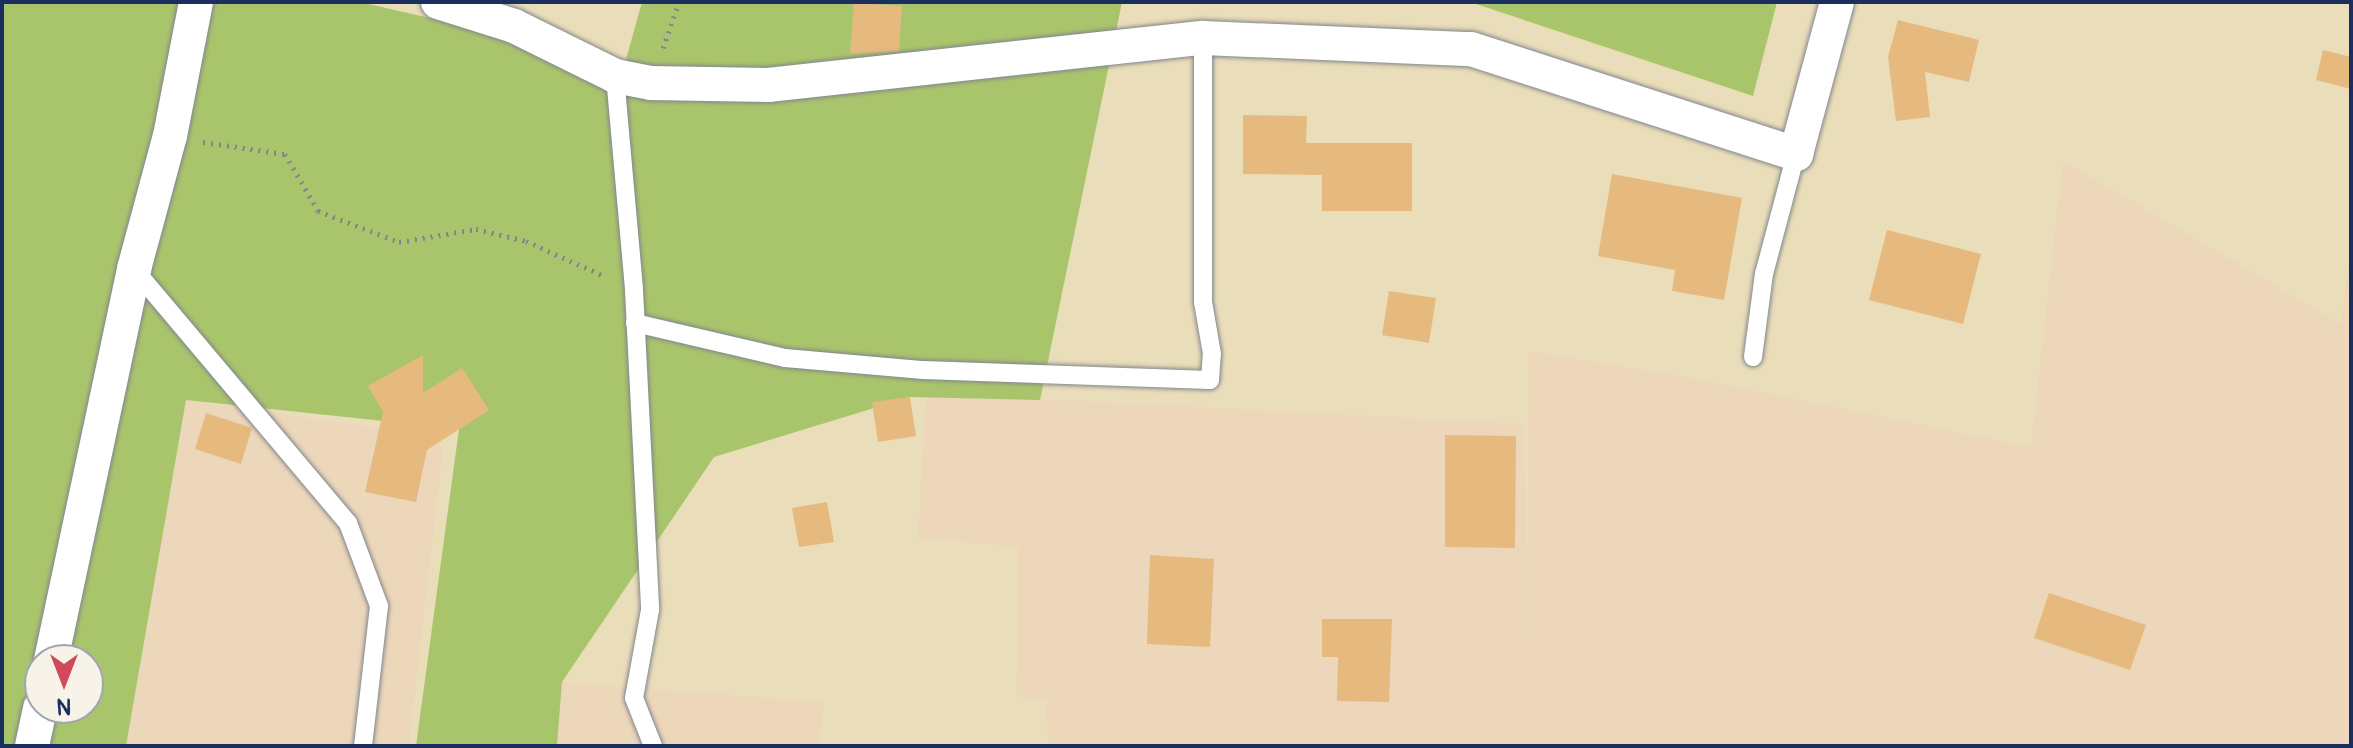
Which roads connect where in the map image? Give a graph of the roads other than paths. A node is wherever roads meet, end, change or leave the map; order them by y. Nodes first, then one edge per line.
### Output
1 (196, 2) edge
2 (438, 2) edge
3 (1837, 2) edge
4 (1203, 38) junction
5 (615, 76) junction
6 (1796, 154) junction
7 (134, 269) junction
8 (635, 323) junction
9 (1753, 357) dead end
10 (54, 644) edge
11 (37, 724) edge
12 (32, 746) edge
13 (363, 746) edge
14 (653, 746) edge

1 - 7 street
2 - 5 street
3 - 6 street
4 - 5 street
4 - 6 street
4 - 8 lane
5 - 8 lane
6 - 9 lane
7 - 10 street
7 - 13 lane
8 - 14 lane
11 - 12 street

